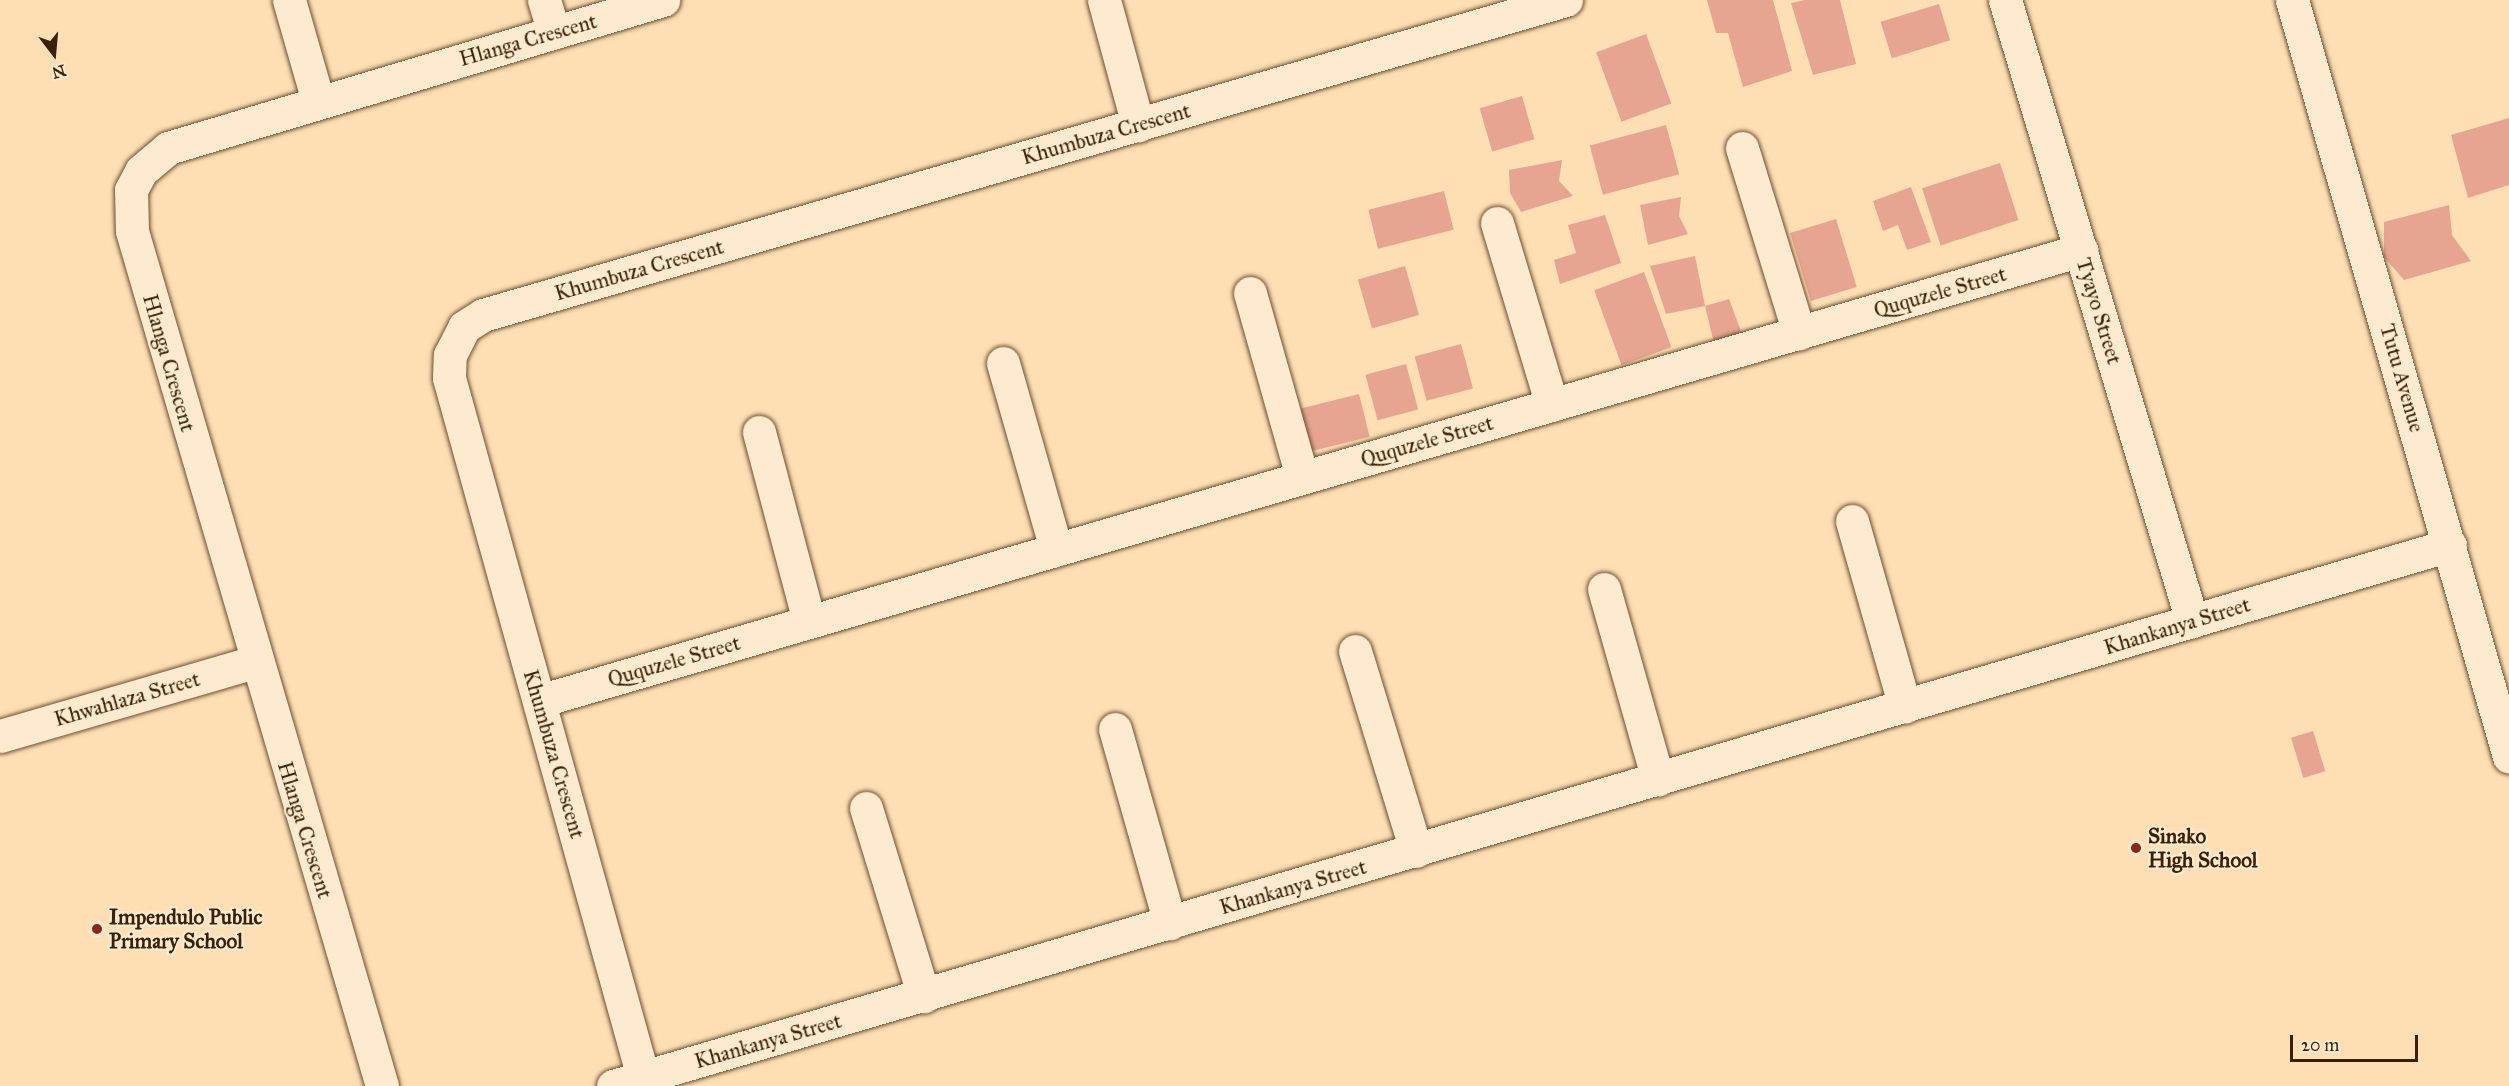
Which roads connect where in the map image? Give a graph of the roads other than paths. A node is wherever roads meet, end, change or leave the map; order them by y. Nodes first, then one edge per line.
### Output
1 (289, 0) edge
2 (544, 0) edge
3 (663, 0) edge
4 (1104, 0) edge
5 (1566, 0) edge
6 (2005, 0) edge
7 (2292, 0) edge
8 (554, 33) junction
9 (318, 101) junction
10 (1138, 125) junction
11 (1742, 148) dead end
12 (1497, 223) dead end
13 (2081, 250) junction
14 (1250, 293) dead end
15 (1799, 333) junction
16 (1003, 363) dead end
17 (1552, 405) junction
18 (759, 432) dead end
19 (1302, 477) junction
20 (1852, 522) dead end
21 (2450, 545) junction
22 (1056, 549) junction
23 (1604, 589) dead end
24 (809, 621) junction
25 (2192, 621) junction
26 (1355, 651) dead end
27 (254, 662) junction
28 (538, 701) junction
29 (1905, 707) junction
30 (1115, 729) dead end
31 (0, 736) edge
32 (2509, 757) edge
33 (1658, 780) junction
34 (866, 808) dead end
35 (1416, 851) junction
36 (1170, 923) junction
37 (924, 996) junction
38 (643, 1077) junction
39 (382, 1086) edge
40 (613, 1086) edge

1 - 9 street
2 - 8 street
3 - 8 street, Hlanga Crescent
4 - 10 street
5 - 10 street, Khumbuza Crescent
6 - 13 street, Tyayo Street
7 - 21 street, Tutu Avenue
8 - 9 street, Hlanga Crescent
9 - 27 street, Hlanga Crescent
10 - 28 street, Khumbuza Crescent
11 - 15 street
12 - 17 street
13 - 15 street, Ququzele Street
13 - 25 street, Tyayo Street
14 - 19 street
15 - 17 street, Ququzele Street
16 - 22 street
17 - 19 street, Ququzele Street
18 - 24 street
19 - 22 street, Ququzele Street
20 - 29 street
21 - 25 street, Khankanya Street
21 - 32 street, Tutu Avenue
22 - 24 street, Ququzele Street
23 - 33 street
24 - 28 street, Ququzele Street
25 - 29 street, Khankanya Street
26 - 35 street
27 - 31 street, Khwahlaza Street
27 - 39 street, Hlanga Crescent
28 - 38 street, Khumbuza Crescent
29 - 33 street, Khankanya Street
30 - 36 street
33 - 35 street, Khankanya Street
34 - 37 street
35 - 36 street, Khankanya Street
36 - 37 street, Khankanya Street
37 - 38 street, Khankanya Street
38 - 40 street, Khankanya Street

